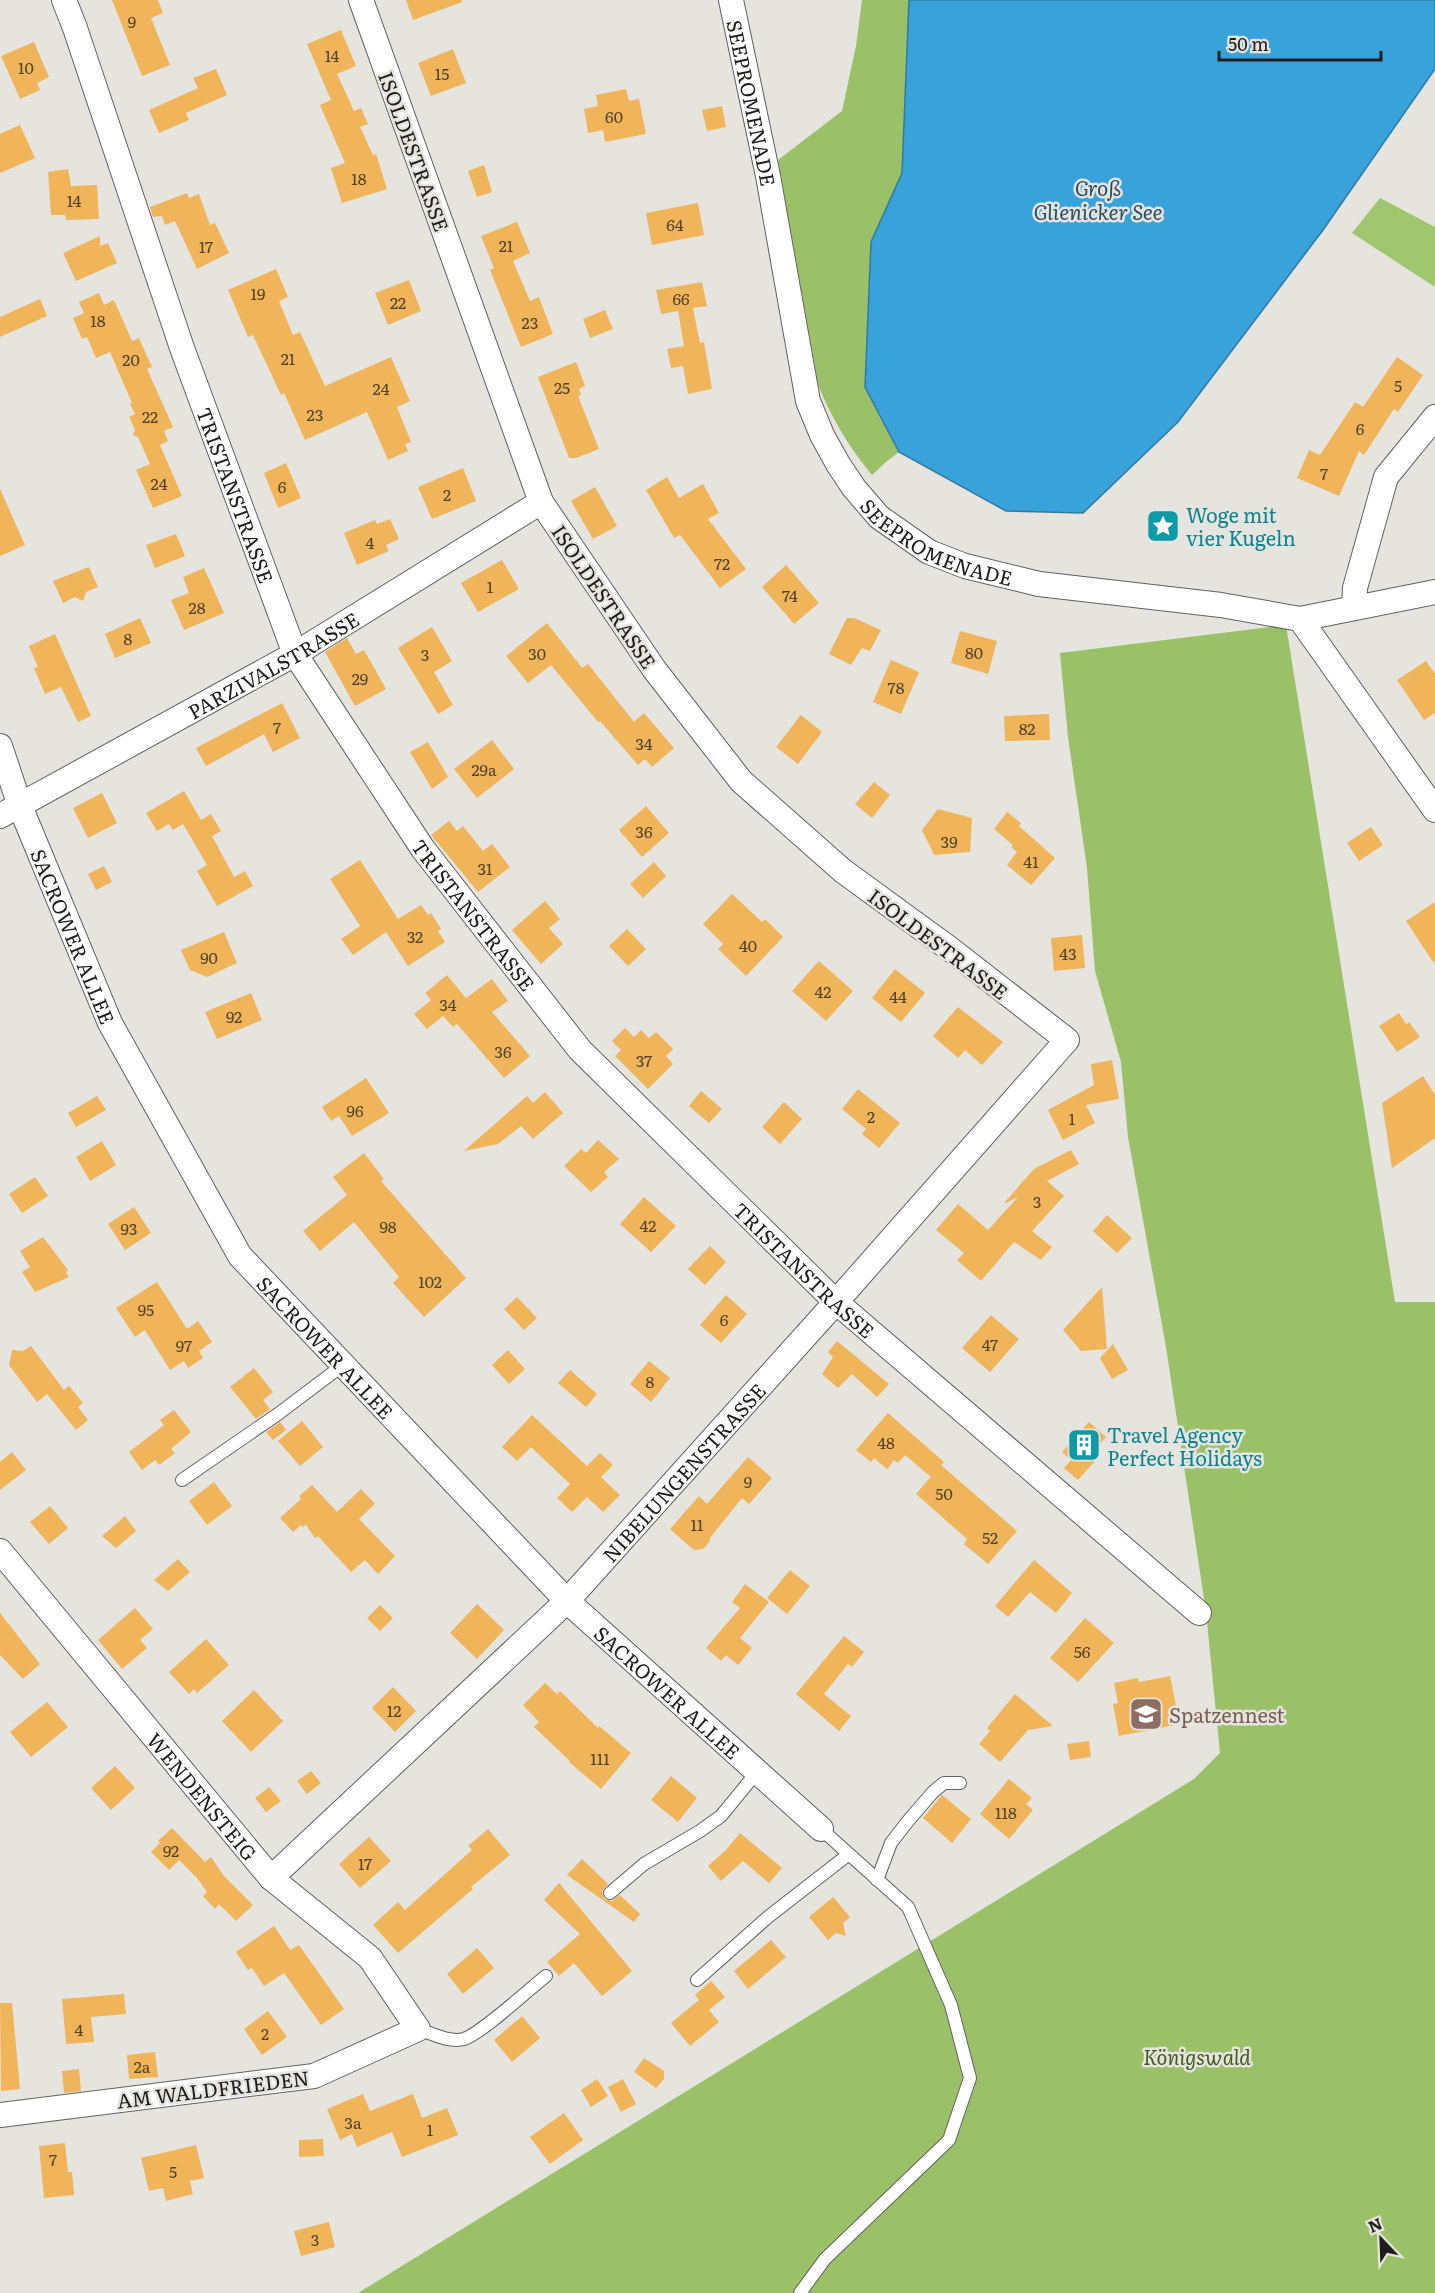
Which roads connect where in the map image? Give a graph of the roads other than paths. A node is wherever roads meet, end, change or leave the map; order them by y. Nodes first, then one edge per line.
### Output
1 (64, 0) edge
2 (361, 0) edge
3 (731, 0) edge
4 (1435, 417) edge
5 (541, 502) junction
6 (1435, 592) edge
7 (1354, 607) junction
8 (1300, 620) junction
9 (295, 654) junction
10 (0, 746) edge
11 (1435, 810) edge
12 (10, 811) edge
13 (1066, 1040) joint
14 (836, 1302) junction
15 (343, 1365) junction
16 (182, 1480) dead end
17 (0, 1551) edge
18 (567, 1601) junction
19 (1199, 1614) dead end
20 (757, 1772) junction
21 (960, 1783) dead end
22 (821, 1829) joint
23 (849, 1854) junction
24 (271, 1878) junction
25 (877, 1880) junction
26 (610, 1893) dead end
27 (546, 1976) dead end
28 (697, 1980) dead end
29 (418, 2029) junction
30 (0, 2115) edge
31 (800, 2293) edge

1 - 9 street, TRISTANSTRASSE
2 - 5 street, ISOLDESTRASSE
3 - 8 street, SEEPROMENADE
4 - 7 street
5 - 9 street, PARZIVALSTRASSE
5 - 13 street, ISOLDESTRASSE
6 - 7 street
7 - 8 street
8 - 11 street
9 - 12 street, PARZIVALSTRASSE
9 - 14 street, TRISTANSTRASSE
10 - 12 street, SACROWER ALLEE
12 - 15 street, SACROWER ALLEE
13 - 14 street, NIBELUNGENSTRASSE
14 - 18 street, NIBELUNGENSTRASSE
14 - 19 street, TRISTANSTRASSE
15 - 16 lane
15 - 18 street, SACROWER ALLEE
17 - 24 street, WENDENSTEIG
18 - 20 street, SACROWER ALLEE
18 - 24 street, NIBELUNGENSTRASSE
20 - 22 street, SACROWER ALLEE
20 - 26 lane
21 - 25 lane
22 - 23 lane
23 - 25 lane
23 - 28 lane
24 - 29 street, WENDENSTEIG
25 - 31 lane
27 - 29 lane
29 - 30 street, AM WALDFRIEDEN

